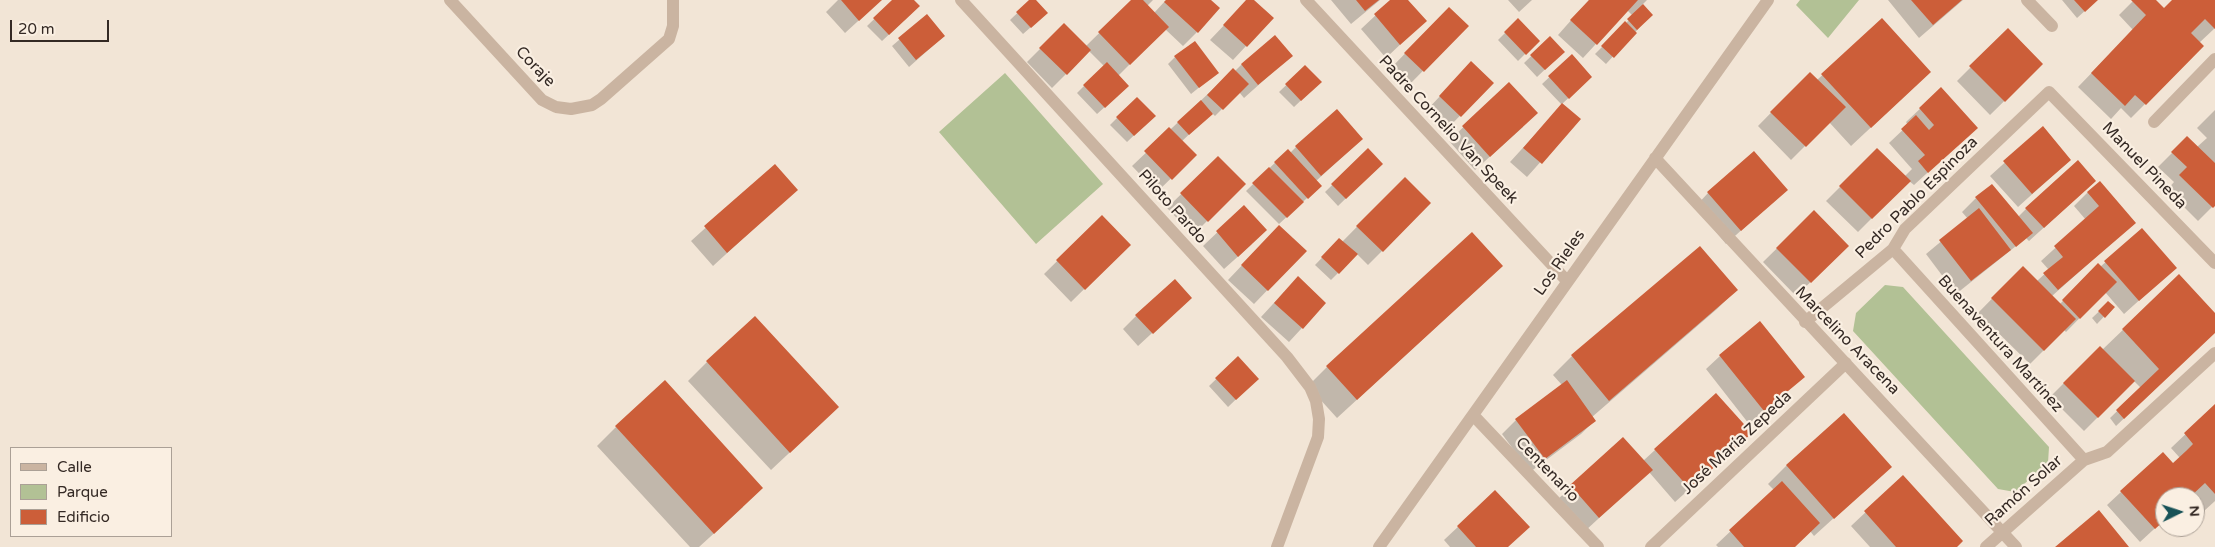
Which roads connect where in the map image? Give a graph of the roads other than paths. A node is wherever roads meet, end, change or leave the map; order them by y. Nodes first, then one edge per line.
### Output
1 (450, 0) edge
2 (673, 0) edge
3 (961, 0) edge
4 (1306, 0) edge
5 (1768, 0) edge
6 (2027, 0) edge
7 (2052, 26) dead end
8 (2215, 59) edge
9 (2049, 92) joint
10 (2154, 122) dead end
11 (1655, 158) junction
12 (1893, 250) junction
13 (2215, 263) edge
14 (1567, 281) junction
15 (1805, 322) junction
16 (2215, 353) edge
17 (1846, 363) junction
18 (1472, 415) junction
19 (2084, 460) junction
20 (2003, 532) junction
21 (1277, 547) edge
22 (1379, 547) edge
23 (1598, 547) edge
24 (1651, 547) edge
25 (1986, 547) edge
26 (2016, 547) edge

1 - 2 street, Coraje
3 - 21 street, Piloto Pardo
4 - 14 street, Padre Cornelio Van Speek
5 - 11 street, Los Rieles
6 - 7 street
8 - 10 street
9 - 12 street, Pedro Pablo Espinoza
9 - 13 street, Manuel Pineda
11 - 14 street, Los Rieles
11 - 15 street, Marcelino Aracena
12 - 15 street, Pedro Pablo Espinoza
12 - 19 street, Buenaventura Martínez
14 - 18 street, Los Rieles
15 - 17 street, Marcelino Aracena
16 - 19 street
17 - 20 street, Marcelino Aracena
17 - 24 street, José María Zepeda
18 - 22 street, Los Rieles
18 - 23 street, Centenario
19 - 20 street, Ramón Solar
20 - 25 street, Ramón Solar
20 - 26 street, Marcelino Aracena

